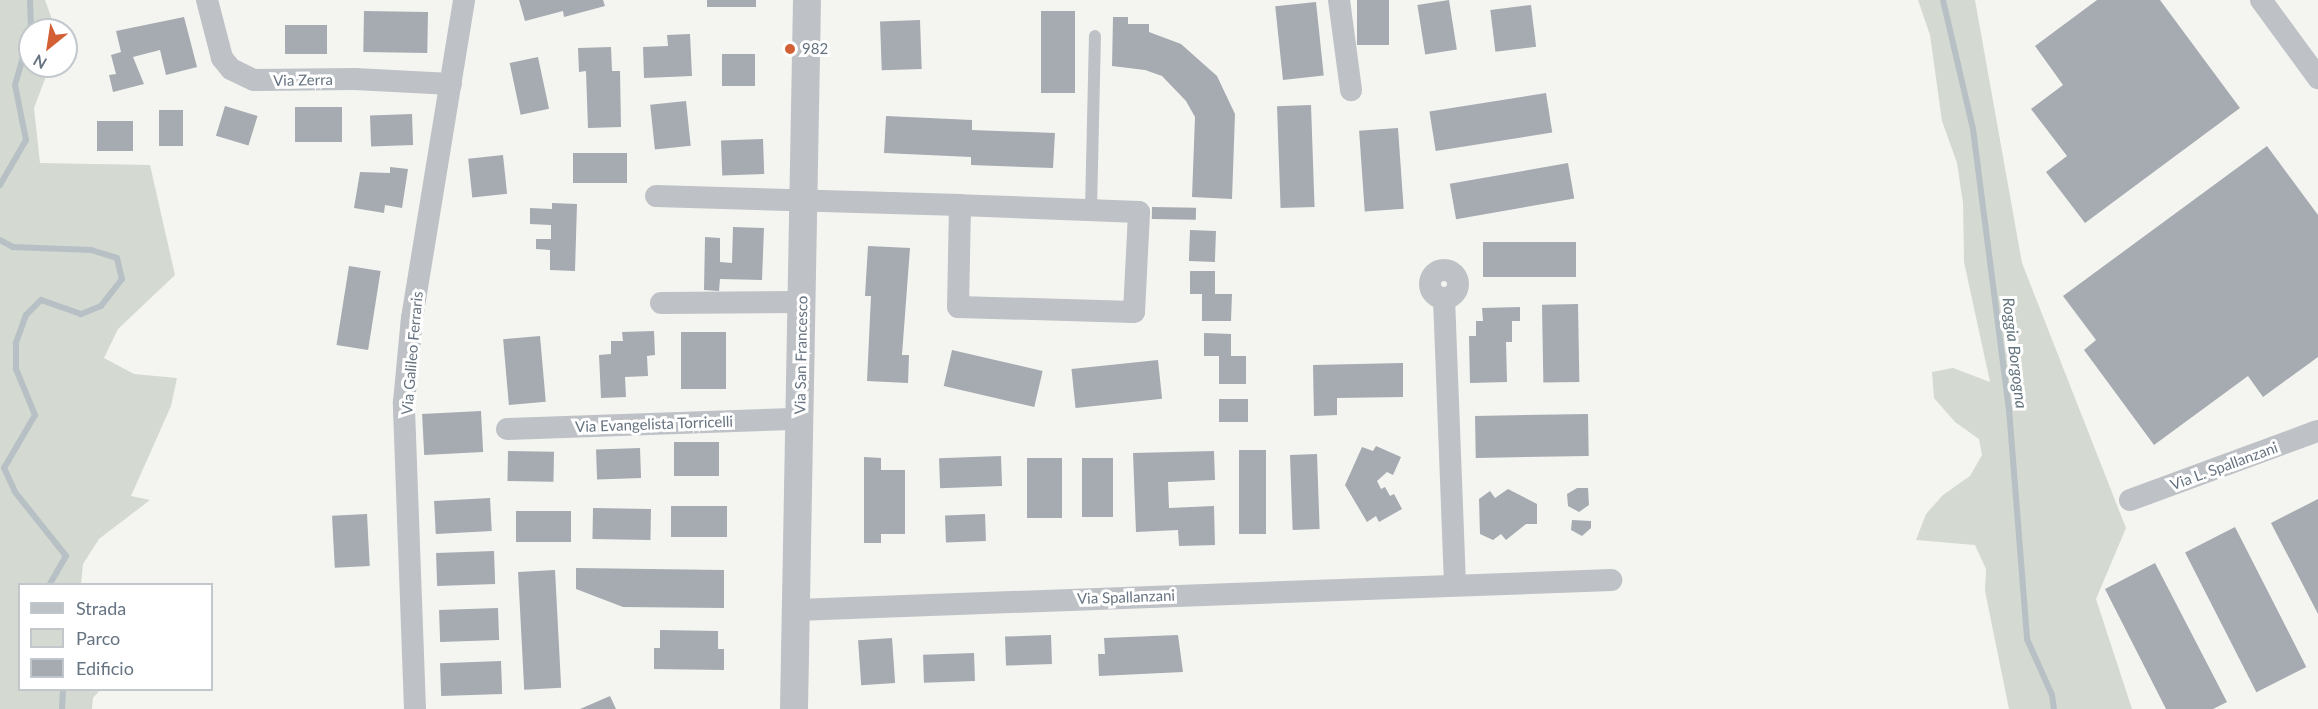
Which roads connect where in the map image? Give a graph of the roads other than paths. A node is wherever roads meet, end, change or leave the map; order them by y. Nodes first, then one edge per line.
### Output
1 (207, 0) edge
2 (464, 0) edge
3 (807, 0) edge
4 (1339, 0) edge
5 (2261, 0) edge
6 (1095, 36) dead end
7 (2318, 78) edge
8 (451, 84) junction
9 (1351, 90) dead end
10 (656, 196) dead end
11 (804, 202) junction
12 (960, 205) junction
13 (1091, 210) junction
14 (1444, 298) dead end
15 (802, 302) junction
16 (661, 303) dead end
17 (800, 419) junction
18 (507, 429) dead end
19 (2318, 431) edge
20 (2130, 500) dead end
21 (1611, 580) dead end
22 (1455, 585) junction
23 (797, 610) junction
24 (415, 709) edge
25 (794, 709) edge

1 - 8 street, Via Zerra
2 - 8 street, Via Galileo Ferraris
3 - 11 street, Via San Francesco
4 - 9 street
5 - 7 street
6 - 13 lane
8 - 24 street, Via Galileo Ferraris
10 - 11 street
11 - 12 street
11 - 15 street, Via San Francesco
12 - 13 street
12 - 13 street
14 - 22 street
15 - 16 street
15 - 17 street, Via San Francesco
17 - 18 street, Via Evangelista Torricelli
17 - 23 street, Via San Francesco
19 - 20 street, Via L. Spallanzani
21 - 22 street, Via Spallanzani
22 - 23 street, Via Spallanzani
23 - 25 street, Via San Francesco

